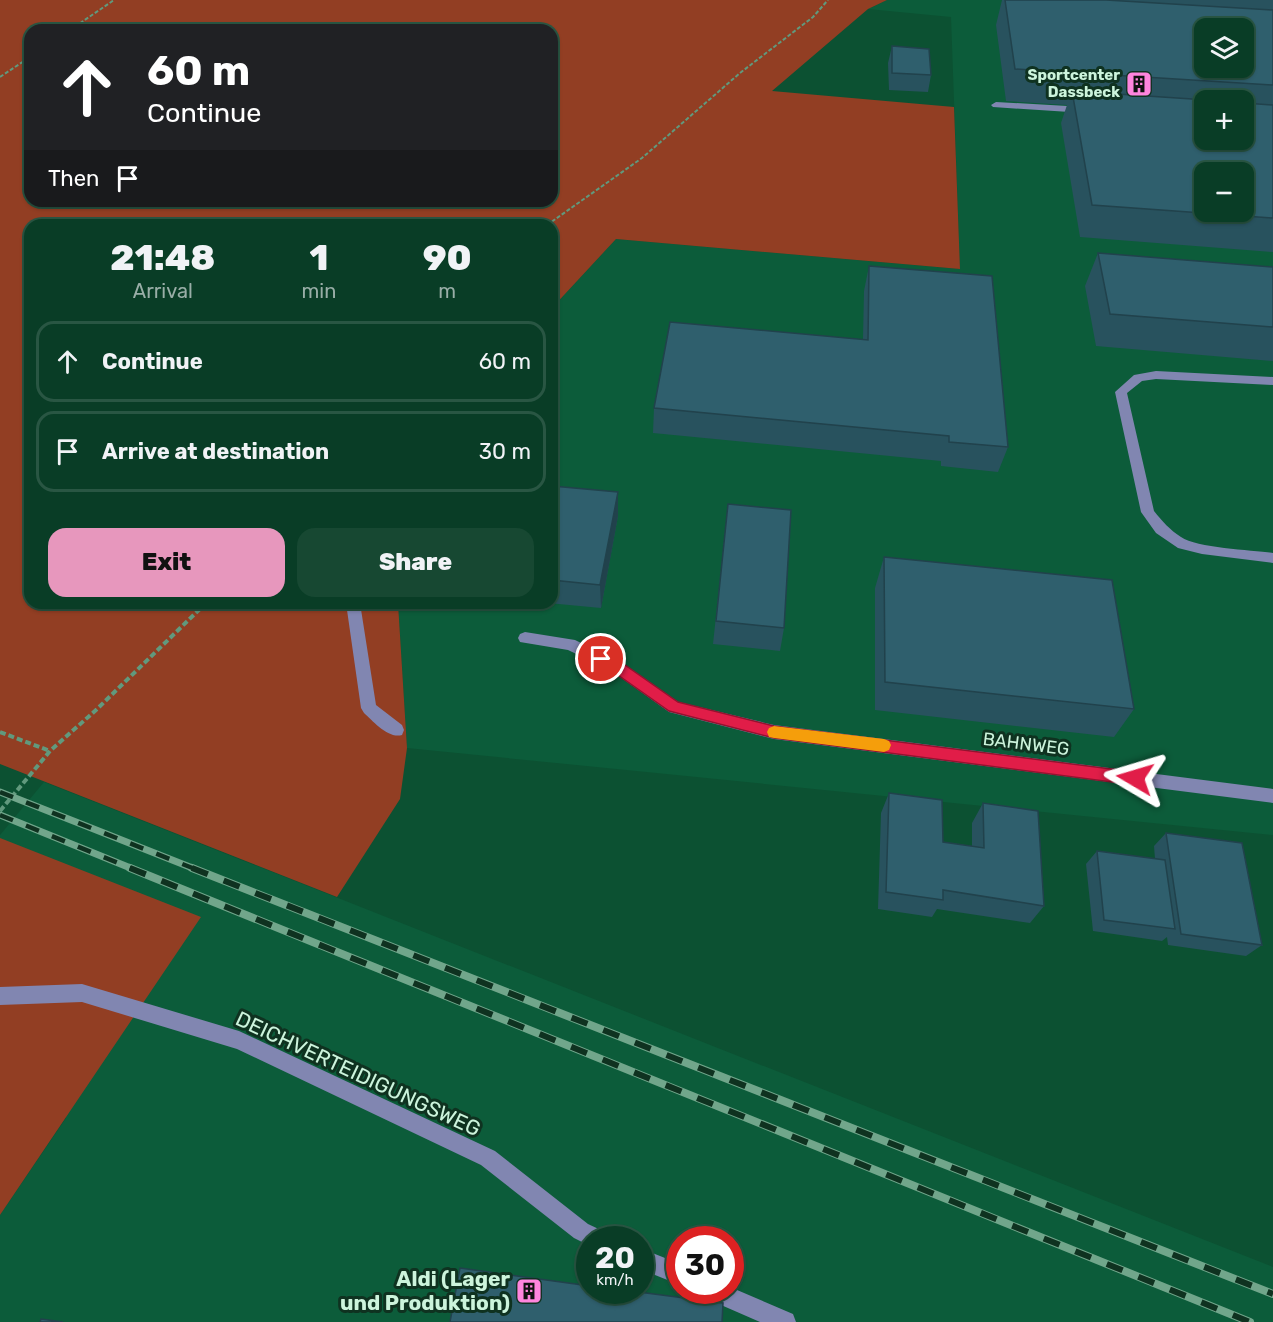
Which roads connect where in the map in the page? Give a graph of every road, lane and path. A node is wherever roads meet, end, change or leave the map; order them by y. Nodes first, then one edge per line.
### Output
1 (114, 0) edge
2 (828, 0) edge
3 (79, 24) edge
4 (24, 61) edge
5 (0, 77) edge
6 (996, 105) dead end
7 (1092, 111) edge
8 (556, 219) edge
9 (1273, 381) edge
10 (1273, 558) edge
11 (200, 609) edge
12 (354, 609) edge
13 (525, 638) dead end
14 (396, 730) dead end
15 (0, 732) edge
16 (50, 751) junction
17 (1273, 796) edge
18 (0, 811) edge
19 (0, 996) edge
20 (576, 1227) edge
21 (744, 1304) edge
22 (786, 1322) edge

1 - 3 path
2 - 8 path
4 - 5 path
6 - 7 street
9 - 10 street
11 - 16 path
12 - 14 street
13 - 17 street, BAHNWEG
15 - 16 path
16 - 18 path
19 - 20 street, DEICHVERTEIDIGUNGSWEG
21 - 22 street

